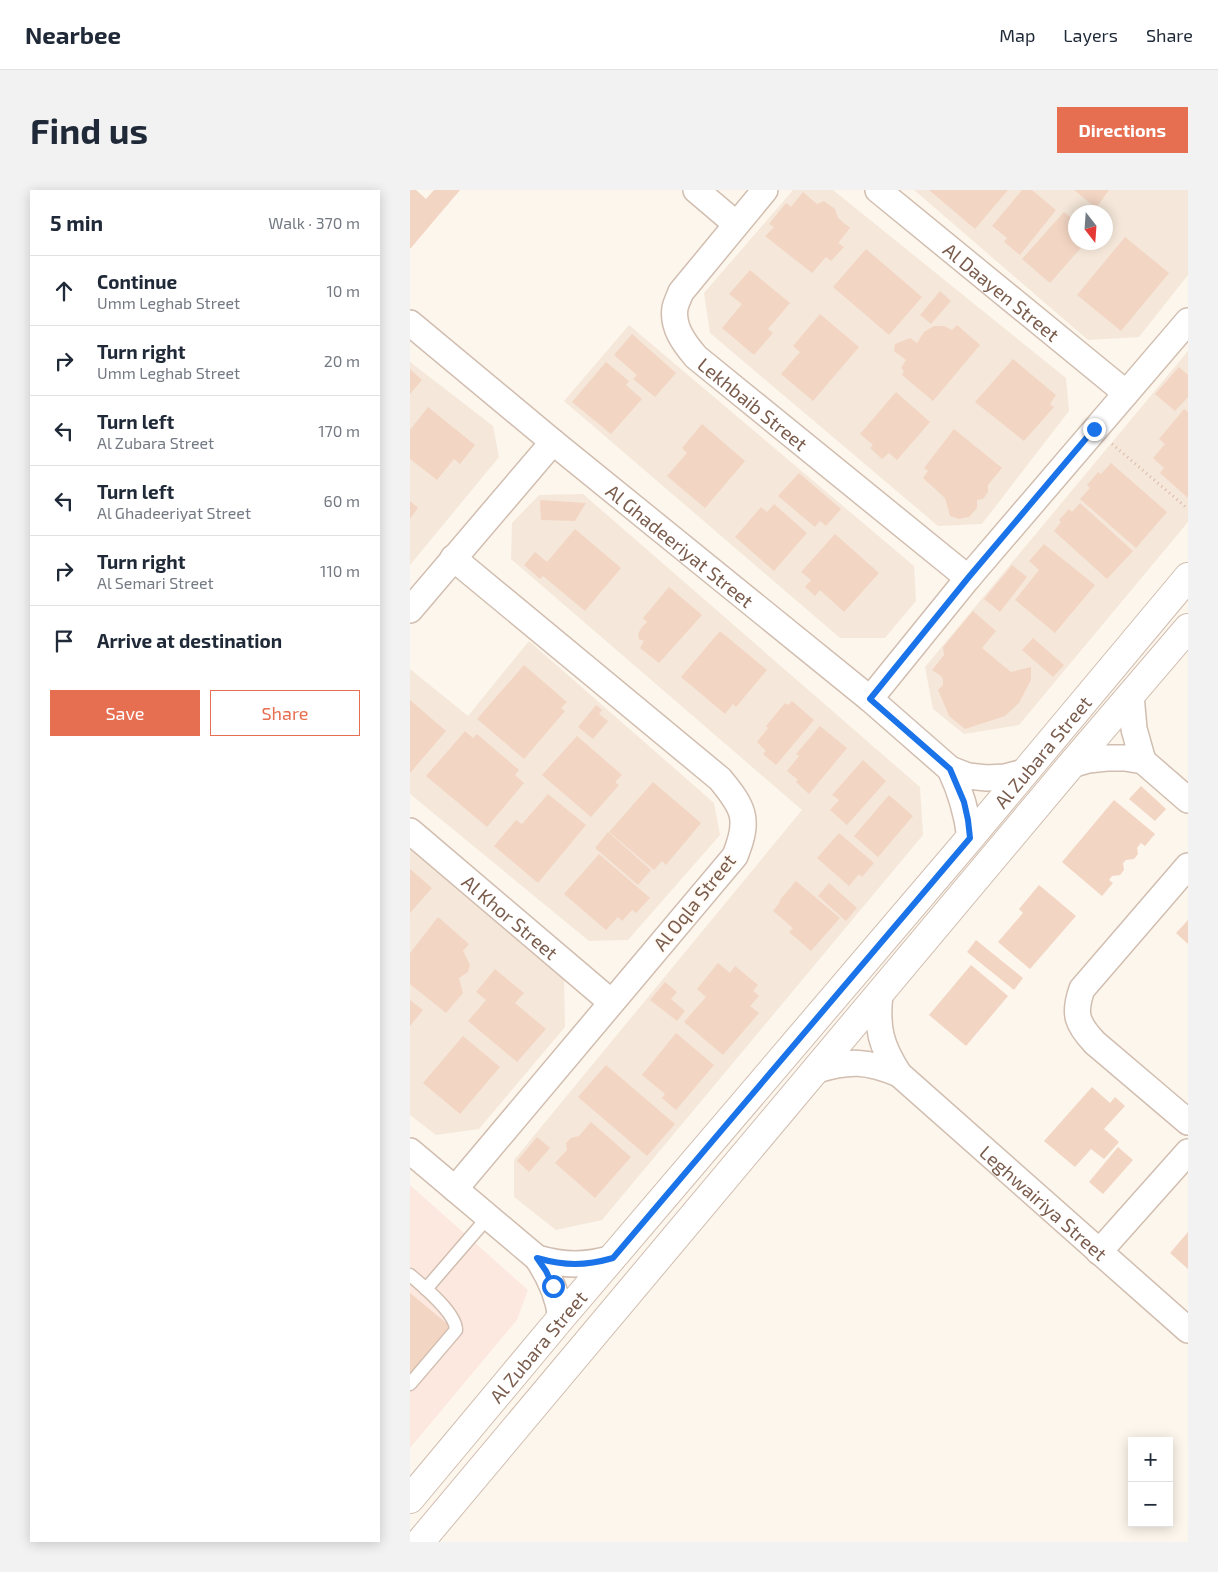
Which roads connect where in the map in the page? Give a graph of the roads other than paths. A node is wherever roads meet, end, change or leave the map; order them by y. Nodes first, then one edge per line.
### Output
1 (696, 190) edge
2 (765, 190) edge
3 (878, 190) edge
4 (736, 224) junction
5 (1188, 321) edge
6 (410, 323) edge
7 (1126, 393) junction
8 (554, 442) junction
9 (453, 558) junction
10 (1188, 577) edge
11 (968, 578) junction
12 (410, 610) edge
13 (1188, 628) edge
14 (1131, 695) junction
15 (870, 699) junction
16 (1143, 762) junction
17 (1071, 765) junction
18 (950, 769) junction
19 (1024, 772) junction
20 (1188, 800) edge
21 (410, 832) edge
22 (970, 838) junction
23 (1188, 866) edge
24 (880, 994) junction
25 (611, 1002) junction
26 (817, 1070) junction
27 (899, 1074) junction
28 (1188, 1122) edge
29 (410, 1152) edge
30 (1188, 1152) edge
31 (455, 1189) junction
32 (488, 1217) junction
33 (1099, 1252) junction
34 (537, 1258) junction
35 (613, 1258) junction
36 (410, 1275) edge
37 (426, 1288) junction
38 (561, 1318) junction
39 (1188, 1330) edge
40 (410, 1384) edge
41 (410, 1499) edge
42 (420, 1542) edge

1 - 4 street
2 - 4 street, Lekhbaib Street
3 - 7 street, Al Daayen Street
4 - 11 street, Lekhbaib Street
5 - 7 street
6 - 8 street, Al Ghadeeriyat Street
7 - 11 street
8 - 9 street
8 - 15 street, Al Ghadeeriyat Street
9 - 12 street
9 - 25 street, Al Oqla Street
10 - 19 street, Al Zubara Street
11 - 15 street
13 - 14 street, Al Zubara Street
14 - 16 street
14 - 17 street, Al Zubara Street
15 - 18 street, Al Ghadeeriyat Street
16 - 17 street
16 - 20 street
17 - 24 street, Al Zubara Street
18 - 19 street, Al Ghadeeriyat Street
18 - 22 street, Al Ghadeeriyat Street
19 - 22 street, Al Zubara Street
21 - 25 street, Al Khor Street
22 - 35 street, Al Zubara Street
23 - 28 street
24 - 26 street, Al Zubara Street
24 - 27 street, Leghwairiya Street
25 - 31 street, Al Oqla Street
26 - 27 street, Leghwairiya Street
26 - 42 street, Al Zubara Street
27 - 33 street, Leghwairiya Street
29 - 31 street
30 - 33 street
31 - 32 street
32 - 34 street
32 - 37 lane
33 - 39 street, Leghwairiya Street
34 - 35 street
34 - 38 street
35 - 38 street, Al Zubara Street
36 - 37 lane
37 - 40 lane
38 - 41 street, Al Zubara Street

